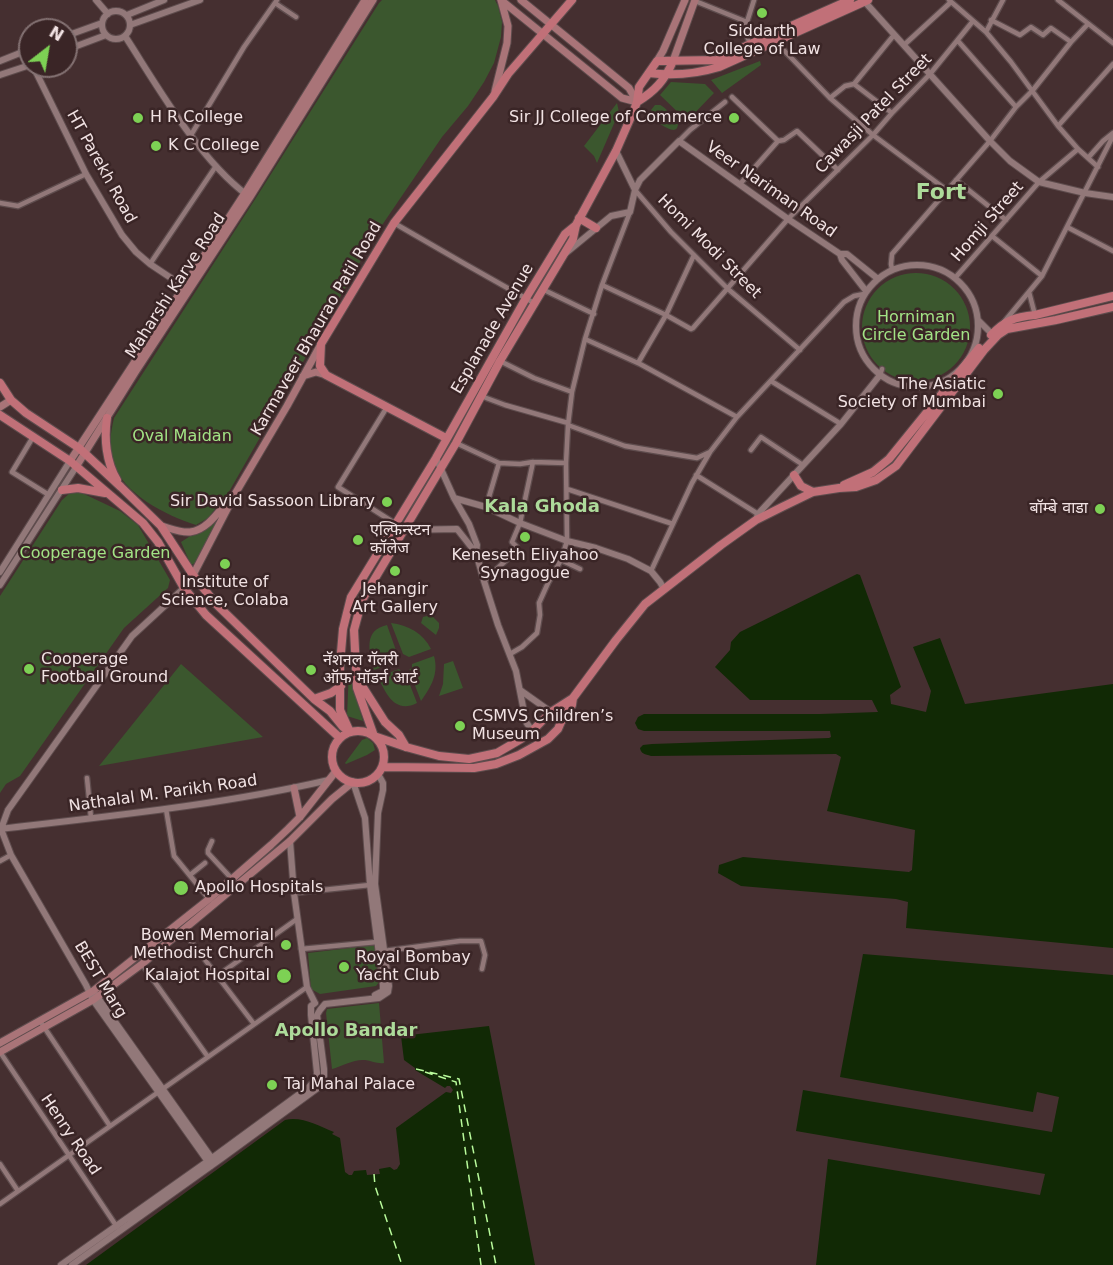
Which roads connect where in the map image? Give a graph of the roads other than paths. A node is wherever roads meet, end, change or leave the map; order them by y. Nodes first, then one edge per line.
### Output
1 (96, 0) edge
2 (164, 0) edge
3 (200, 0) edge
4 (365, 0) edge
5 (373, 0) edge
6 (501, 0) edge
7 (521, 0) edge
8 (572, 0) edge
9 (685, 0) edge
10 (754, 0) edge
11 (850, 0) edge
12 (866, 0) edge
13 (1003, 0) edge
14 (695, 1) edge
15 (950, 1) edge
16 (1059, 1) edge
17 (276, 2) edge
18 (108, 14) junction
19 (127, 15) junction
20 (296, 17) dead end
21 (991, 20) junction
22 (973, 21) junction
23 (102, 23) junction
24 (746, 23) junction
25 (552, 24) junction
26 (1088, 24) junction
27 (130, 25) junction
28 (78, 32) edge
29 (986, 32) junction
30 (543, 33) junction
31 (106, 35) junction
32 (894, 35) junction
33 (125, 36) junction
34 (748, 39) dead end
35 (958, 41) junction
36 (776, 42) junction
37 (1071, 42) junction
38 (1113, 43) edge
39 (903, 45) junction
40 (78, 46) edge
41 (18, 54) edge
42 (0, 61) edge
43 (657, 61) junction
44 (673, 61) junction
45 (1113, 65) edge
46 (18, 70) edge
47 (649, 73) junction
48 (0, 75) edge
49 (930, 75) junction
50 (667, 76) junction
51 (37, 78) edge
52 (854, 84) junction
53 (1033, 90) junction
54 (493, 97) junction
55 (732, 97) dead end
56 (830, 98) junction
57 (637, 102) junction
58 (725, 102) dead end
59 (1016, 107) junction
60 (892, 113) junction
61 (1058, 126) junction
62 (191, 135) junction
63 (873, 135) junction
64 (1113, 135) edge
65 (679, 141) junction
66 (778, 141) junction
67 (990, 141) junction
68 (1078, 149) junction
69 (616, 151) junction
70 (1088, 158) junction
71 (216, 165) junction
72 (1098, 167) junction
73 (838, 170) junction
74 (86, 174) junction
75 (956, 180) junction
76 (1039, 182) junction
77 (740, 184) junction
78 (635, 190) junction
79 (948, 191) junction
80 (1084, 193) junction
81 (247, 195) junction
82 (1113, 197) edge
83 (0, 203) edge
84 (630, 213) junction
85 (788, 219) junction
86 (1006, 220) junction
87 (578, 222) junction
88 (394, 223) junction
89 (1067, 227) junction
90 (597, 228) junction
91 (992, 236) junction
92 (1113, 251) edge
93 (840, 254) junction
94 (563, 255) junction
95 (694, 255) junction
96 (150, 264) junction
97 (892, 269) junction
98 (543, 270) junction
99 (551, 275) junction
100 (1042, 276) junction
101 (955, 278) junction
102 (878, 279) junction
103 (602, 285) junction
104 (186, 289) junction
105 (542, 289) junction
106 (728, 289) junction
107 (1029, 292) junction
108 (865, 293) junction
109 (1113, 296) edge
110 (525, 298) junction
111 (534, 303) junction
112 (1113, 307) edge
113 (594, 314) junction
114 (666, 315) junction
115 (1035, 315) junction
116 (978, 320) junction
117 (999, 329) junction
118 (585, 339) junction
119 (321, 344) junction
120 (800, 350) junction
121 (500, 361) junction
122 (638, 363) junction
123 (881, 372) junction
124 (326, 375) junction
125 (303, 376) junction
126 (771, 381) junction
127 (0, 383) edge
128 (933, 385) junction
129 (955, 388) junction
130 (944, 390) junction
131 (572, 392) junction
132 (6, 396) edge
133 (481, 396) junction
134 (0, 407) edge
135 (387, 407) junction
136 (0, 415) edge
137 (737, 417) junction
138 (107, 418) junction
139 (568, 424) junction
140 (841, 424) junction
141 (33, 437) junction
142 (446, 438) junction
143 (457, 440) junction
144 (751, 450) dead end
145 (82, 451) junction
146 (710, 452) junction
147 (438, 454) junction
148 (449, 454) junction
149 (533, 462) junction
150 (499, 463) junction
151 (73, 464) junction
152 (566, 464) junction
153 (803, 465) junction
154 (441, 467) junction
155 (696, 475) junction
156 (794, 475) junction
157 (874, 476) junction
158 (121, 487) junction
159 (567, 489) junction
160 (62, 490) junction
161 (813, 492) junction
162 (107, 493) junction
163 (235, 494) junction
164 (49, 495) junction
165 (454, 498) junction
166 (486, 507) junction
167 (757, 517) junction
168 (520, 523) junction
169 (396, 524) junction
170 (469, 524) junction
171 (673, 524) junction
172 (161, 526) junction
173 (457, 529) junction
174 (403, 530) junction
175 (567, 541) junction
176 (476, 553) junction
177 (561, 560) junction
178 (580, 569) dead end
179 (651, 571) junction
180 (0, 572) edge
181 (193, 575) junction
182 (484, 581) junction
183 (0, 585) edge
184 (184, 588) junction
185 (663, 589) junction
186 (510, 654) junction
187 (356, 677) junction
188 (341, 686) junction
189 (520, 690) junction
190 (573, 698) junction
191 (314, 699) junction
192 (551, 712) junction
193 (561, 722) junction
194 (532, 731) junction
195 (346, 734) junction
196 (374, 736) junction
197 (540, 742) junction
198 (406, 747) junction
199 (439, 756) junction
200 (438, 767) junction
201 (380, 770) junction
202 (336, 771) junction
203 (87, 778) dead end
204 (329, 780) junction
205 (353, 782) junction
206 (294, 788) junction
207 (166, 809) junction
208 (300, 817) junction
209 (91, 818) junction
210 (1, 829) edge
211 (212, 841) dead end
212 (290, 841) junction
213 (11, 855) junction
214 (0, 861) edge
215 (205, 863) dead end
216 (190, 875) junction
217 (232, 879) junction
218 (370, 885) junction
219 (294, 893) junction
220 (209, 899) junction
221 (297, 919) junction
222 (183, 931) junction
223 (377, 942) junction
224 (302, 949) junction
225 (384, 951) junction
226 (142, 964) junction
227 (482, 969) dead end
228 (217, 976) junction
229 (307, 987) junction
230 (386, 992) junction
231 (93, 996) junction
232 (315, 1003) junction
233 (40, 1021) junction
234 (254, 1024) junction
235 (44, 1028) junction
236 (0, 1043) edge
237 (0, 1052) edge
238 (208, 1057) junction
239 (160, 1091) junction
240 (110, 1126) junction
241 (70, 1155) junction
242 (212, 1162) junction
243 (0, 1164) edge
244 (18, 1191) junction
245 (0, 1204) edge
246 (118, 1229) junction
247 (61, 1265) edge
248 (72, 1265) edge

1 - 18 street
2 - 19 street
3 - 27 street
4 - 81 main road, Maharshi Karve Road
5 - 81 main road, Maharshi Karve Road
6 - 30 main road
6 - 54 main road
7 - 25 main road
8 - 25 main road, Karmaveer Bhaurao Patil Road
9 - 43 main road
10 - 24 street
11 - 44 main road
12 - 32 street
12 - 36 main road
13 - 21 street
14 - 24 street
14 - 44 main road
15 - 22 street
15 - 39 street
16 - 26 street
17 - 20 street
17 - 62 street
18 - 19 street
18 - 23 street
19 - 27 street
21 - 29 street
21 - 37 street
22 - 29 street
22 - 35 street, Cawasji Patel Street
23 - 28 street
23 - 31 street
24 - 34 street
25 - 30 main road, Karmaveer Bhaurao Patil Road
25 - 57 main road
26 - 37 street
26 - 38 street
27 - 33 street
29 - 53 street
30 - 54 main road, Karmaveer Bhaurao Patil Road
30 - 57 main road
31 - 33 street
31 - 40 street
32 - 39 street
32 - 52 street
33 - 62 street
35 - 49 street, Cawasji Patel Street
35 - 59 street
36 - 50 main road
36 - 56 street
37 - 53 street
39 - 49 street
41 - 42 street
43 - 44 main road
43 - 47 main road
44 - 50 main road
45 - 61 street
46 - 48 street
47 - 50 main road
47 - 57 main road
49 - 60 street, Cawasji Patel Street
49 - 67 street
50 - 57 main road
51 - 74 street, HT Parekh Road
52 - 56 street
52 - 60 street
53 - 59 street
53 - 61 street
54 - 88 main road, Karmaveer Bhaurao Patil Road
55 - 66 street
56 - 63 street
57 - 69 main road
58 - 65 street
59 - 67 street
60 - 63 street, Cawasji Patel Street
61 - 68 street
62 - 71 street
63 - 73 street, Cawasji Patel Street
63 - 79 street
64 - 70 street
64 - 72 street
65 - 77 street, Veer Nariman Road
65 - 78 street
66 - 73 street
66 - 77 street
67 - 75 street
67 - 76 street
68 - 70 street
68 - 76 street, Homji Street
69 - 78 street, Homi Modi Street
69 - 87 main road
70 - 72 street
71 - 81 street
71 - 96 street
72 - 80 street
73 - 85 street, Cawasji Patel Street
74 - 83 street
74 - 96 street, HT Parekh Road
75 - 79 street
75 - 86 street
76 - 80 street
76 - 86 street, Homji Street
77 - 85 street, Veer Nariman Road
78 - 84 street
78 - 95 street, Homi Modi Street
79 - 97 street
80 - 82 street
80 - 89 street
81 - 104 main road, Maharshi Karve Road
84 - 90 street
84 - 103 street
85 - 93 street, Veer Nariman Road
85 - 106 street, Cawasji Patel Street
86 - 91 street, Homji Street
87 - 90 main road
87 - 94 main road
87 - 98 main road, Esplanade Avenue
88 - 110 street
88 - 119 main road, Karmaveer Bhaurao Patil Road
89 - 92 street
89 - 100 street
90 - 94 street
91 - 100 street
91 - 101 street, Homji Street
93 - 102 street
93 - 108 street, Veer Nariman Road
94 - 99 main road
95 - 106 street, Homi Modi Street
95 - 114 street
96 - 104 street, HT Parekh Road
97 - 101 street
97 - 102 street
98 - 99 main road
98 - 110 main road, Esplanade Avenue
99 - 105 main road
100 - 107 street
101 - 116 street
102 - 108 street
103 - 113 street
103 - 114 street
104 - 138 main road, Maharshi Karve Road
104 - 145 main road, Maharshi Karve Road
105 - 111 main road
105 - 113 street
106 - 114 street, Cawasji Patel Street
106 - 120 street, Homi Modi Street
107 - 115 street
107 - 117 street
108 - 120 street
108 - 123 street
109 - 115 main road
110 - 111 street
110 - 142 main road, Esplanade Avenue
111 - 121 main road
112 - 117 main road
113 - 118 street
114 - 122 street
115 - 117 main road
116 - 117 street
116 - 128 street
117 - 129 main road
117 - 130 main road
118 - 122 street
118 - 131 street
119 - 124 main road
119 - 125 main road, Karmaveer Bhaurao Patil Road
120 - 126 street
121 - 131 street
121 - 133 main road
122 - 137 street
123 - 128 street
123 - 140 street
124 - 125 main road
124 - 135 main road
125 - 163 main road, Karmaveer Bhaurao Patil Road
126 - 137 street
126 - 140 street
127 - 132 main road
128 - 130 street
129 - 130 street
129 - 157 main road
130 - 157 main road
131 - 139 street
132 - 134 main road
132 - 145 main road
133 - 139 street
133 - 143 main road
135 - 142 main road
135 - 169 street
136 - 141 main road
137 - 146 street
138 - 145 main road, Maharshi Karve Road
138 - 158 main road
139 - 146 street
139 - 152 street
140 - 153 street
141 - 151 main road
141 - 164 street
142 - 143 main road
142 - 147 main road, Esplanade Avenue
143 - 148 main road
143 - 150 street
144 - 153 street
145 - 151 main road, Maharshi Karve Road
145 - 158 main road
146 - 155 street
147 - 148 main road
147 - 154 street
147 - 169 main road, Esplanade Avenue
148 - 154 main road
149 - 150 street
149 - 152 street
149 - 168 street
150 - 166 street
151 - 160 street, Maharshi Karve Road
151 - 162 main road
151 - 164 street, Maharshi Karve Road
152 - 159 street
153 - 156 street
154 - 165 street
154 - 174 main road
155 - 167 street
155 - 171 street
156 - 161 main road
156 - 167 street
157 - 161 main road
158 - 172 main road
159 - 171 street
159 - 175 street
160 - 162 main road
160 - 183 street, Maharshi Karve Road
161 - 167 main road
162 - 184 main road
163 - 172 main road
163 - 181 main road, Karmaveer Bhaurao Patil Road
164 - 180 street, Maharshi Karve Road
165 - 166 street
165 - 170 street
166 - 168 street
167 - 185 main road
168 - 175 street
168 - 182 street
169 - 188 main road, Esplanade Avenue
170 - 173 street
170 - 176 street
171 - 179 street
172 - 181 main road
173 - 174 street
173 - 176 street
174 - 187 main road
175 - 177 street
175 - 179 street
176 - 182 street
177 - 178 street
177 - 186 street
179 - 185 street
181 - 184 main road, Karmaveer Bhaurao Patil Road
181 - 191 main road
182 - 186 street
184 - 195 main road
184 - 210 street
185 - 190 main road
186 - 189 street
187 - 196 main road
187 - 198 main road
188 - 191 main road
188 - 195 main road
189 - 192 street
189 - 194 street
190 - 192 main road
190 - 193 main road
191 - 195 main road
192 - 193 street
192 - 194 main road
193 - 197 main road
194 - 197 street
194 - 199 main road
195 - 196 main road
195 - 202 main road
196 - 198 main road
196 - 201 main road
197 - 200 main road
198 - 199 main road
199 - 200 main road
200 - 201 main road
201 - 205 main road
201 - 225 street
202 - 204 main road
202 - 205 main road
203 - 209 street
204 - 206 street, Nathalal M. Parikh Road
204 - 208 main road
205 - 212 main road
205 - 218 street
206 - 207 street, Nathalal M. Parikh Road
206 - 208 main road
207 - 209 street, Nathalal M. Parikh Road
207 - 216 street
208 - 217 main road
209 - 210 street, Nathalal M. Parikh Road
210 - 213 street, BEST Marg
211 - 217 street
212 - 219 street
212 - 222 main road
213 - 214 street
213 - 231 street, BEST Marg
215 - 216 street
216 - 220 street
217 - 220 main road
218 - 219 street
218 - 223 street
219 - 221 street
220 - 231 main road
221 - 224 street
221 - 228 street
222 - 226 main road
222 - 228 street
223 - 224 street
223 - 230 street
224 - 229 street
225 - 227 street
225 - 230 street
226 - 231 main road
226 - 238 street
228 - 234 street
229 - 232 street
229 - 234 street
230 - 232 street
230 - 242 street
231 - 233 main road
231 - 235 main road
231 - 239 street, BEST Marg
232 - 242 street
233 - 235 street
233 - 236 main road
234 - 238 street
235 - 237 main road
235 - 240 street
237 - 241 street, Henry Road
238 - 239 street
239 - 240 street
239 - 242 street
240 - 241 street
241 - 244 street
241 - 246 street, Henry Road
242 - 246 street
243 - 244 street
244 - 245 street
246 - 247 street
246 - 248 street

